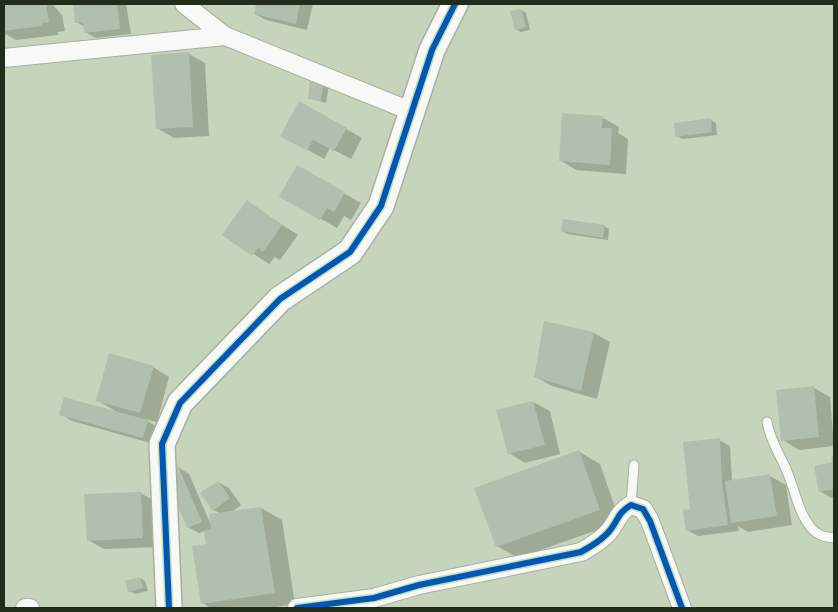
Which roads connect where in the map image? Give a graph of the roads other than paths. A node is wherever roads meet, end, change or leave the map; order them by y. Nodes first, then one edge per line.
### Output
1 (184, 4) edge
2 (455, 4) edge
3 (225, 36) junction
4 (4, 58) edge
5 (413, 112) junction
6 (767, 422) dead end
7 (634, 465) dead end
8 (631, 505) junction
9 (834, 538) edge
10 (24, 608) edge
11 (30, 608) edge
12 (169, 608) edge
13 (297, 608) edge
14 (682, 608) edge

1 - 3 street
2 - 5 street
3 - 4 street
3 - 5 street
5 - 12 street
6 - 9 lane
7 - 8 lane
8 - 13 street
8 - 14 street
10 - 11 street

